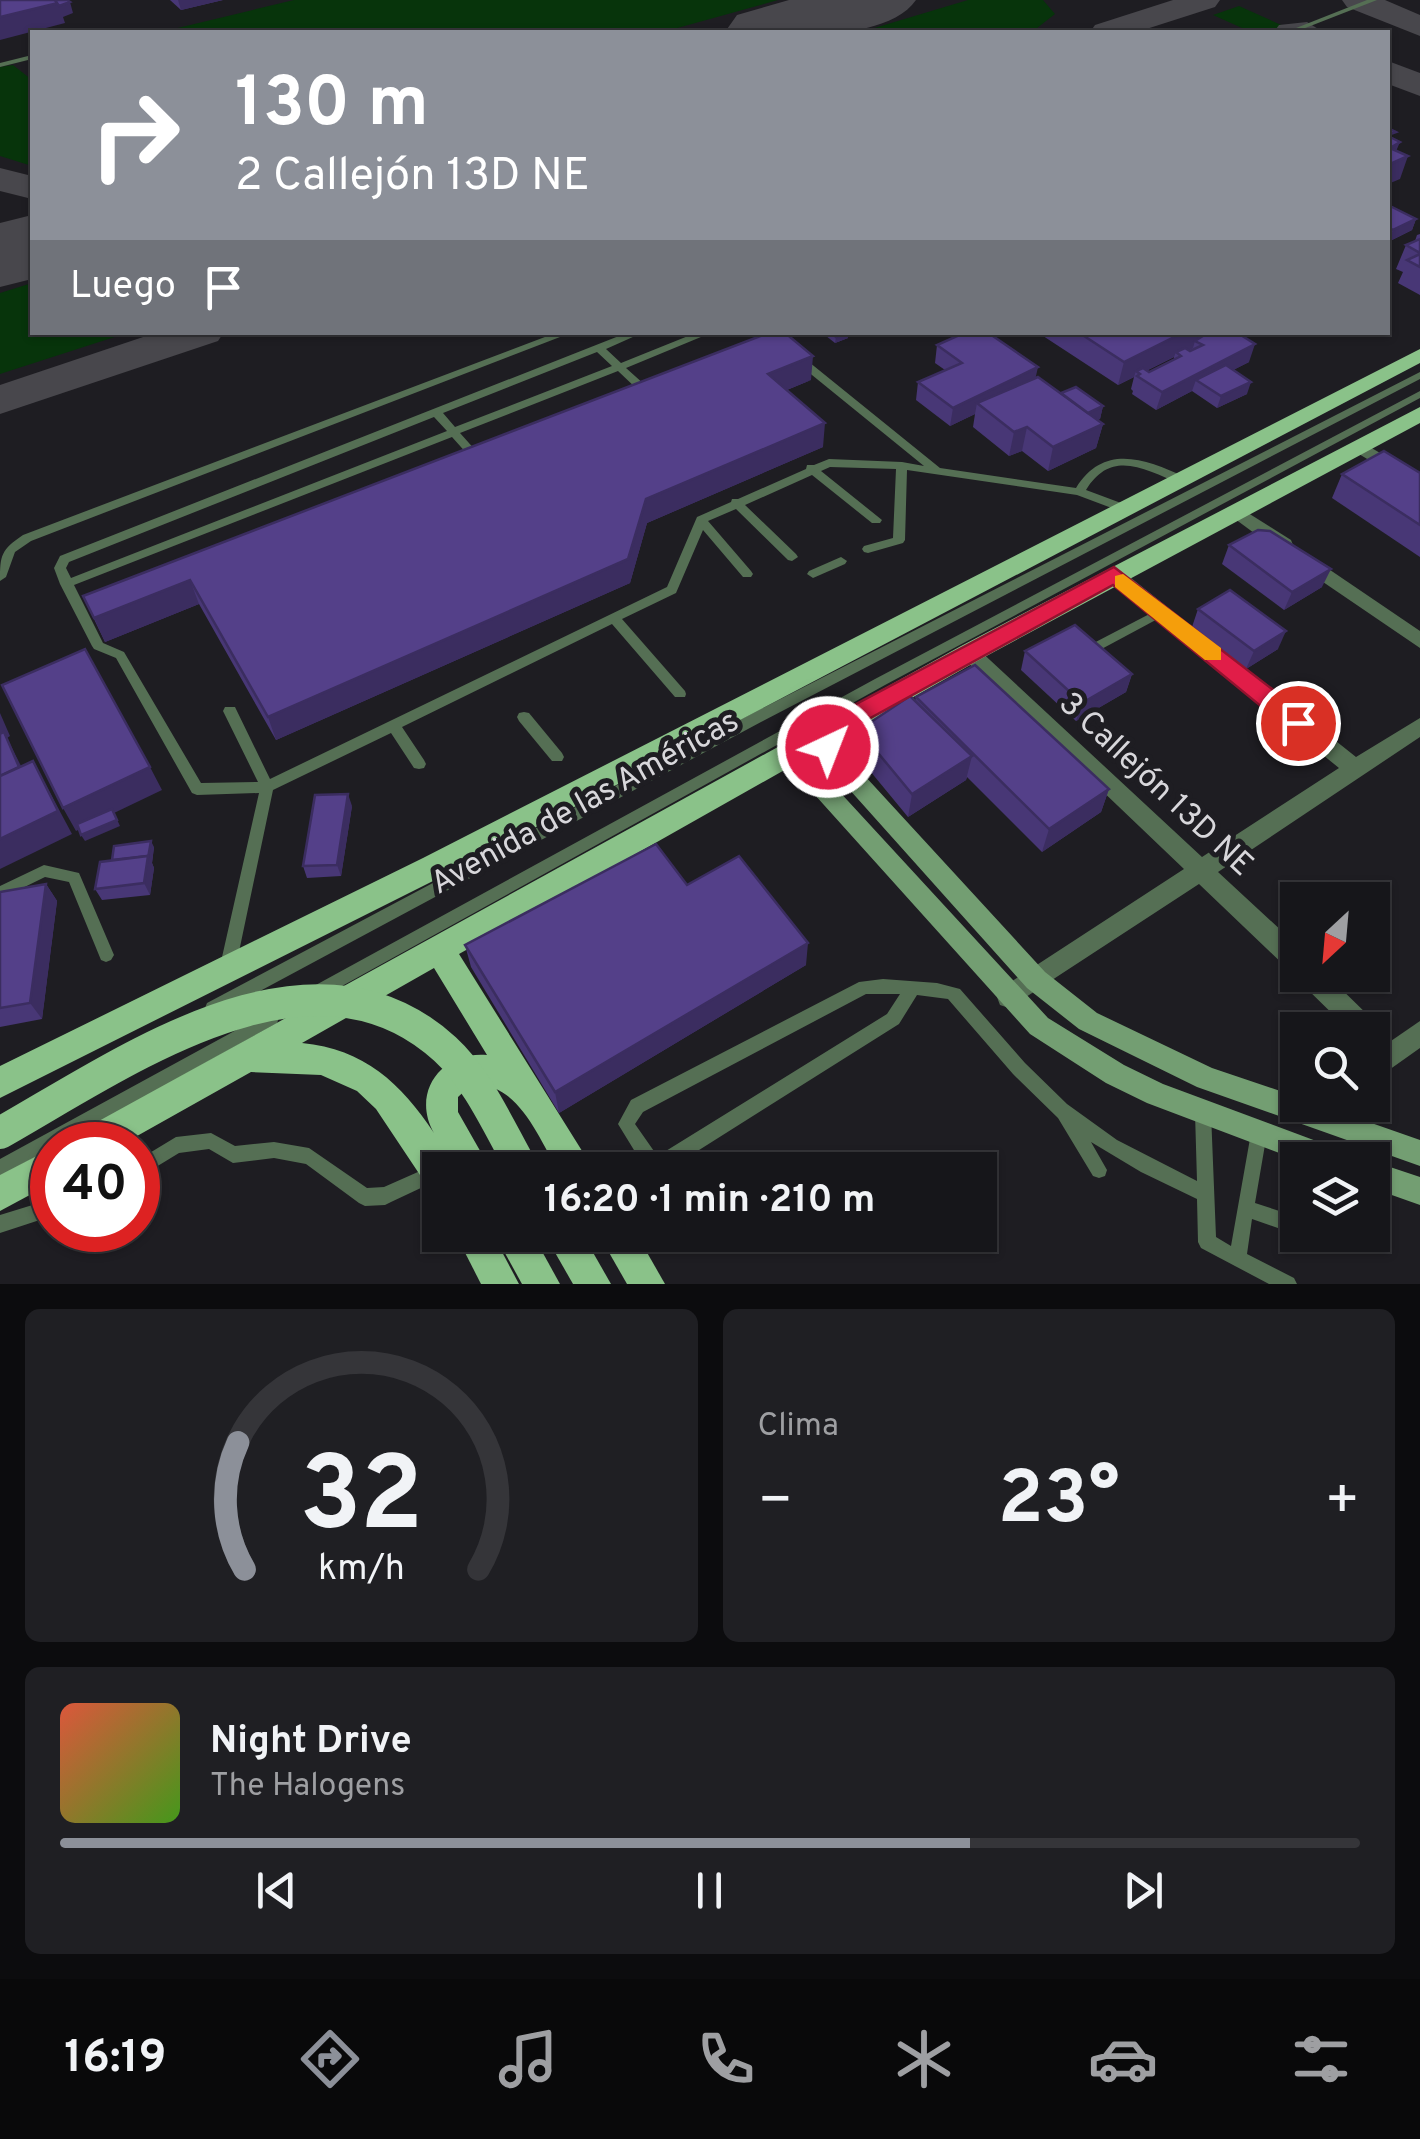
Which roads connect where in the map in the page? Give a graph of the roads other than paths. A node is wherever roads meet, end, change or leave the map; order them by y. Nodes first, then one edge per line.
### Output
1 (1373, 0) edge
2 (1295, 30) edge
3 (30, 58) edge
4 (0, 65) edge
5 (560, 335) edge
6 (632, 335) edge
7 (700, 335) edge
8 (599, 348) junction
9 (789, 351) edge
10 (1420, 355) edge
11 (620, 367) junction
12 (1420, 375) edge
13 (660, 380) edge
14 (642, 387) junction
15 (624, 394) edge
16 (1420, 394) edge
17 (435, 411) junction
18 (1420, 414) edge
19 (454, 432) junction
20 (490, 447) edge
21 (1360, 447) junction
22 (473, 454) junction
23 (455, 461) edge
24 (902, 466) junction
25 (811, 468) junction
26 (938, 472) junction
27 (1180, 480) junction
28 (1420, 485) edge
29 (1078, 492) junction
30 (736, 502) junction
31 (1125, 509) junction
32 (1237, 512) junction
33 (701, 520) junction
34 (876, 520) dead end
35 (868, 550) dead end
36 (792, 557) dead end
37 (841, 561) dead end
38 (748, 574) dead end
39 (813, 574) dead end
40 (1114, 574) junction
41 (0, 578) edge
42 (66, 584) junction
43 (96, 603) edge
44 (78, 610) junction
45 (1161, 612) junction
46 (615, 619) junction
47 (1420, 641) edge
48 (1092, 649) edge
49 (970, 653) junction
50 (680, 694) dead end
51 (230, 710) dead end
52 (524, 717) dead end
53 (838, 725) junction
54 (1420, 726) edge
55 (395, 728) junction
56 (557, 757) dead end
57 (770, 762) junction
58 (419, 764) dead end
59 (1353, 767) junction
60 (267, 787) junction
61 (1206, 871) junction
62 (0, 893) edge
63 (456, 914) junction
64 (1280, 944) edge
65 (442, 952) junction
66 (106, 955) dead end
67 (228, 966) junction
68 (1036, 980) junction
69 (910, 991) junction
70 (1327, 992) edge
71 (1009, 997) junction
72 (1348, 1012) edge
73 (1420, 1033) edge
74 (1390, 1048) edge
75 (245, 1059) junction
76 (179, 1070) junction
77 (0, 1084) edge
78 (531, 1095) junction
79 (1280, 1099) edge
80 (1062, 1111) junction
81 (1203, 1113) junction
82 (0, 1117) edge
83 (131, 1122) edge
84 (1347, 1122) edge
85 (0, 1133) edge
86 (1259, 1133) junction
87 (1284, 1142) edge
88 (427, 1152) edge
89 (464, 1152) edge
90 (512, 1152) edge
91 (566, 1152) edge
92 (642, 1152) edge
93 (684, 1152) edge
94 (1420, 1154) edge
95 (160, 1156) edge
96 (0, 1168) edge
97 (1099, 1170) dead end
98 (30, 1177) edge
99 (422, 1180) edge
100 (1390, 1181) edge
101 (1420, 1192) edge
102 (1202, 1193) junction
103 (0, 1194) edge
104 (1245, 1208) junction
105 (30, 1215) edge
106 (1280, 1220) edge
107 (0, 1224) edge
108 (484, 1252) edge
109 (523, 1252) edge
110 (573, 1252) edge
111 (631, 1252) edge
112 (1238, 1258) junction
113 (502, 1284) edge
114 (542, 1284) edge
115 (592, 1284) edge
116 (647, 1284) edge
117 (1288, 1284) edge

1 - 2 lane
3 - 4 lane
5 - 41 lane
6 - 8 lane
7 - 11 lane
8 - 11 lane
8 - 17 lane
9 - 26 lane
10 - 27 main road, Avenida de las Américas
11 - 14 lane
11 - 19 lane
12 - 82 lane, Avenida de las Américas
13 - 14 lane
14 - 15 lane
16 - 63 lane, Avenida de las Américas
17 - 19 lane
17 - 42 lane
18 - 21 main road, Avenida de las Américas
19 - 22 lane
19 - 42 lane
20 - 22 lane
21 - 28 street
21 - 32 main road, Avenida de las Américas
22 - 23 lane
24 - 25 lane
24 - 26 lane
24 - 35 lane
25 - 30 lane
25 - 34 lane
26 - 29 lane
27 - 29 lane
27 - 31 main road, Avenida de las Américas
29 - 31 lane
30 - 33 lane
30 - 36 lane
31 - 67 main road, Avenida de las Américas
32 - 40 main road, Avenida de las Américas
32 - 47 street
33 - 38 lane
33 - 46 lane
37 - 39 lane
40 - 45 street
40 - 49 main road, Avenida de las Américas
42 - 44 lane
43 - 44 lane
44 - 60 lane
45 - 48 lane
45 - 59 street
46 - 50 lane
46 - 55 lane
49 - 53 main road, Avenida de las Américas
49 - 61 street, 3 Callejón 13D NE
51 - 60 lane
52 - 56 lane
53 - 57 main road, Avenida de las Américas
53 - 68 street
54 - 59 street
55 - 58 lane
55 - 60 lane
57 - 65 main road, Avenida de las Américas
57 - 71 street
59 - 61 street
60 - 67 lane
61 - 64 street, 3 Callejón 13D NE
61 - 68 street
62 - 66 lane
63 - 65 lane
63 - 76 lane, Avenida de las Américas
65 - 75 main road, Avenida de las Américas
65 - 78 main road
67 - 77 main road, Avenida de las Américas
68 - 71 street
68 - 79 street
69 - 80 lane
69 - 92 lane
69 - 93 lane
70 - 72 street
71 - 81 street
73 - 74 street
75 - 76 lane
75 - 83 main road, Avenida de las Américas
75 - 88 main road
76 - 96 lane, Avenida de las Américas
78 - 89 main road
78 - 91 main road
80 - 97 lane
80 - 102 lane
81 - 86 street
81 - 102 lane
84 - 94 street
85 - 90 main road, bridge
86 - 87 street
86 - 104 lane
95 - 99 lane
98 - 103 main road
100 - 101 street
102 - 112 lane
104 - 106 lane
104 - 112 lane
105 - 107 lane
108 - 113 main road
109 - 114 main road
110 - 115 main road
111 - 116 main road
112 - 117 lane

